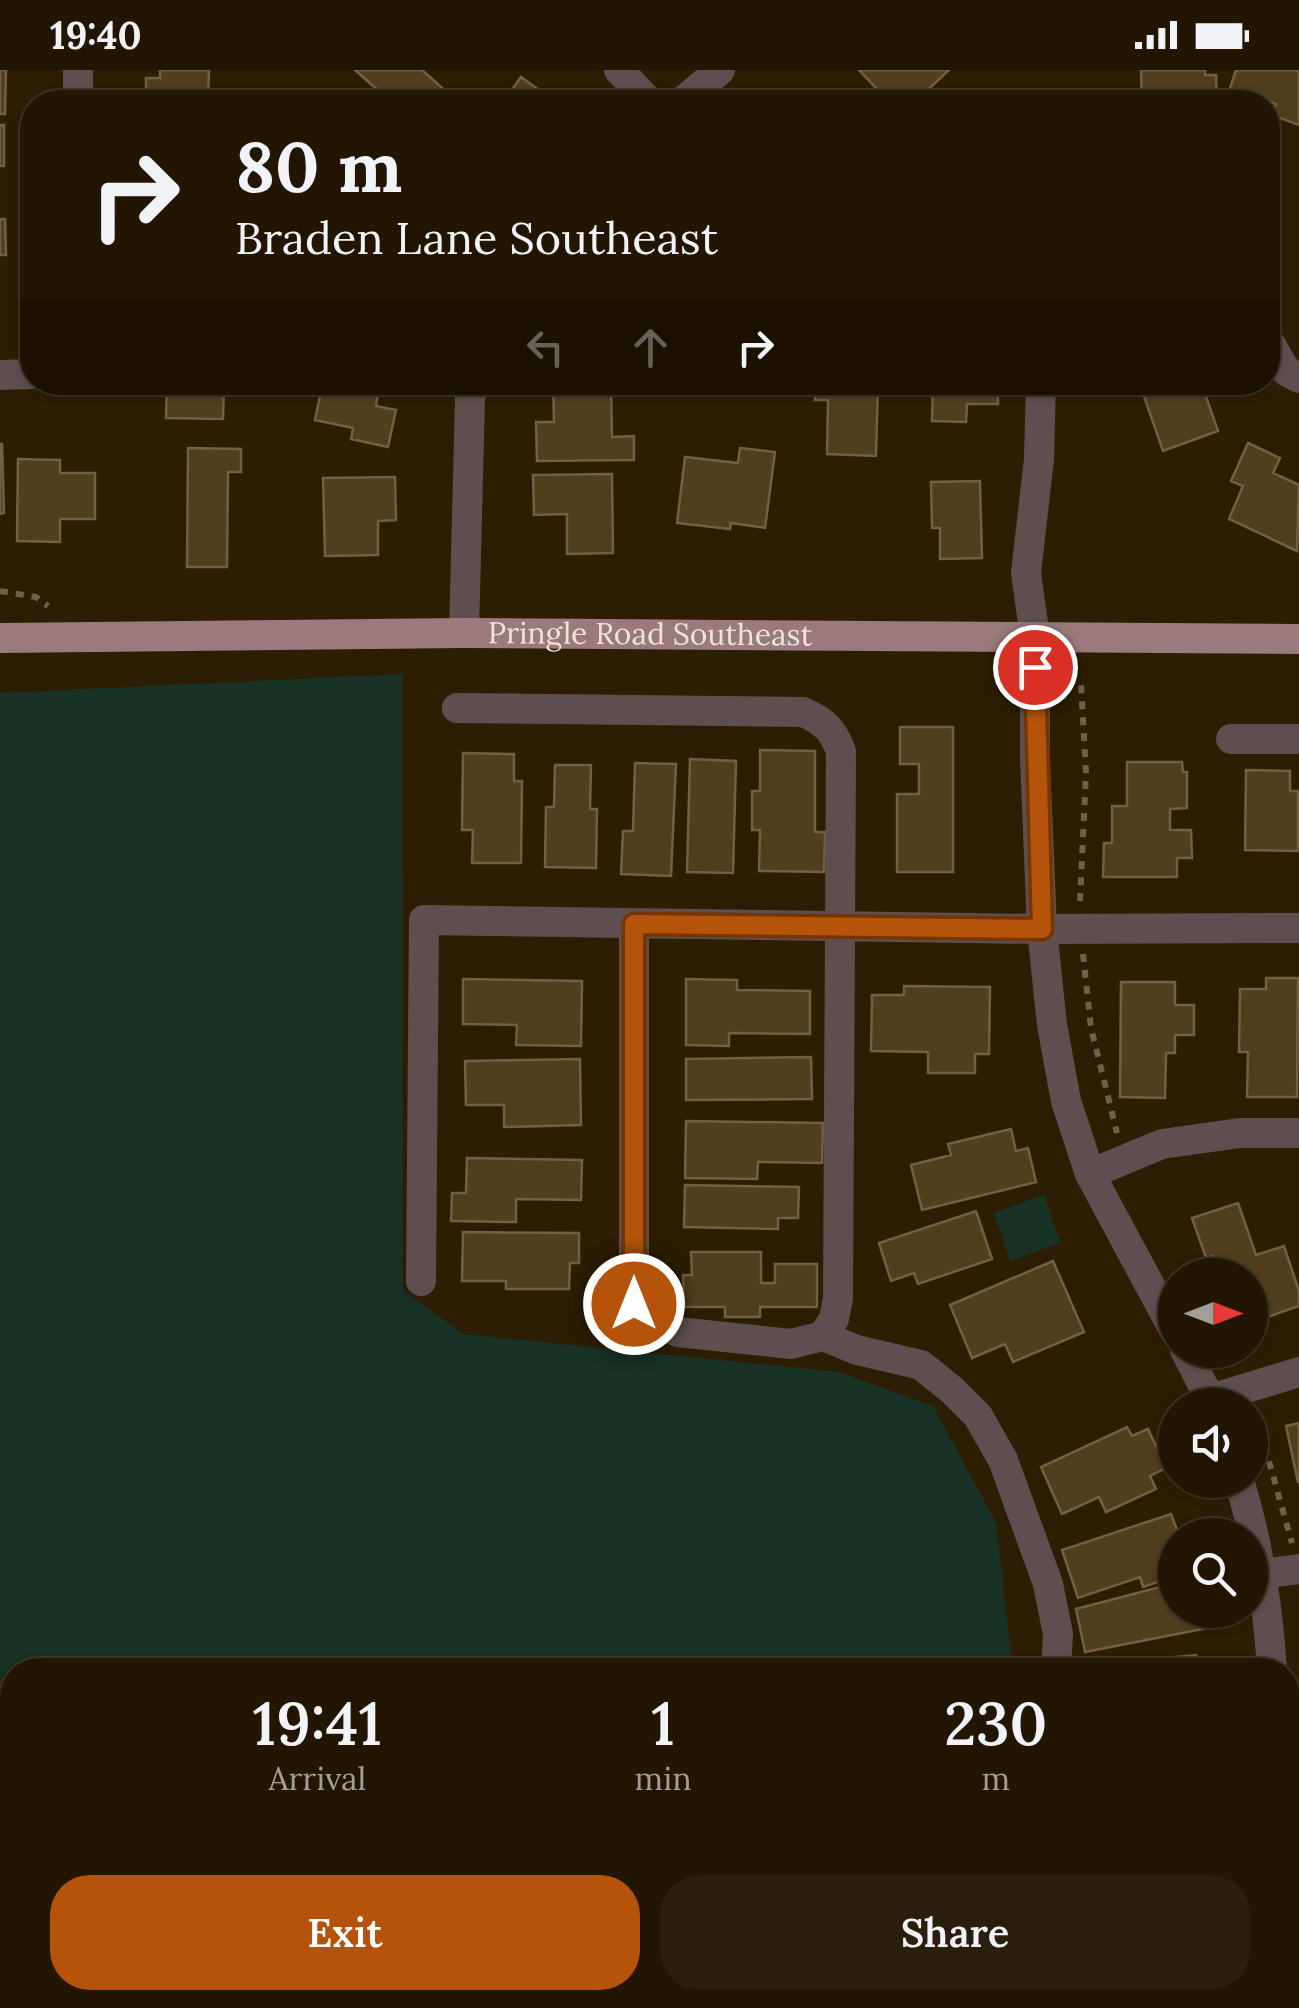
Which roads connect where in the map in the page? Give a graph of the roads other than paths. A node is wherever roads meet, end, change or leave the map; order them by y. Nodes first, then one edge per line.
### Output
1 (619, 70) edge
2 (720, 70) edge
3 (638, 90) edge
4 (696, 90) edge
5 (1280, 360) edge
6 (1299, 378) edge
7 (471, 395) edge
8 (1040, 395) edge
9 (464, 633) junction
10 (1035, 637) junction
11 (0, 638) edge
12 (1299, 639) edge
13 (456, 708) dead end
14 (1231, 739) dead end
15 (1299, 739) edge
16 (634, 924) junction
17 (841, 927) junction
18 (1299, 928) edge
19 (1042, 929) junction
20 (1299, 1133) edge
21 (1090, 1174) junction
22 (420, 1281) dead end
23 (1158, 1300) edge
24 (823, 1336) junction
25 (1299, 1372) edge
26 (1253, 1388) edge
27 (1297, 1564) edge
28 (1268, 1572) edge
29 (1268, 1611) edge
30 (1057, 1658) edge
31 (1271, 1658) edge

1 - 3 street
2 - 4 street
5 - 6 street
7 - 9 street
8 - 10 street
9 - 10 main road, Pringle Road Southeast
9 - 11 main road, Pringle Road Southeast
10 - 12 main road, Pringle Road Southeast
10 - 19 street
13 - 17 street
14 - 15 street
16 - 17 street
16 - 22 street
16 - 24 street
17 - 19 street
17 - 24 street
18 - 19 street
19 - 21 street
20 - 21 street
21 - 23 street
24 - 30 street
25 - 26 street
27 - 28 street
29 - 31 street

